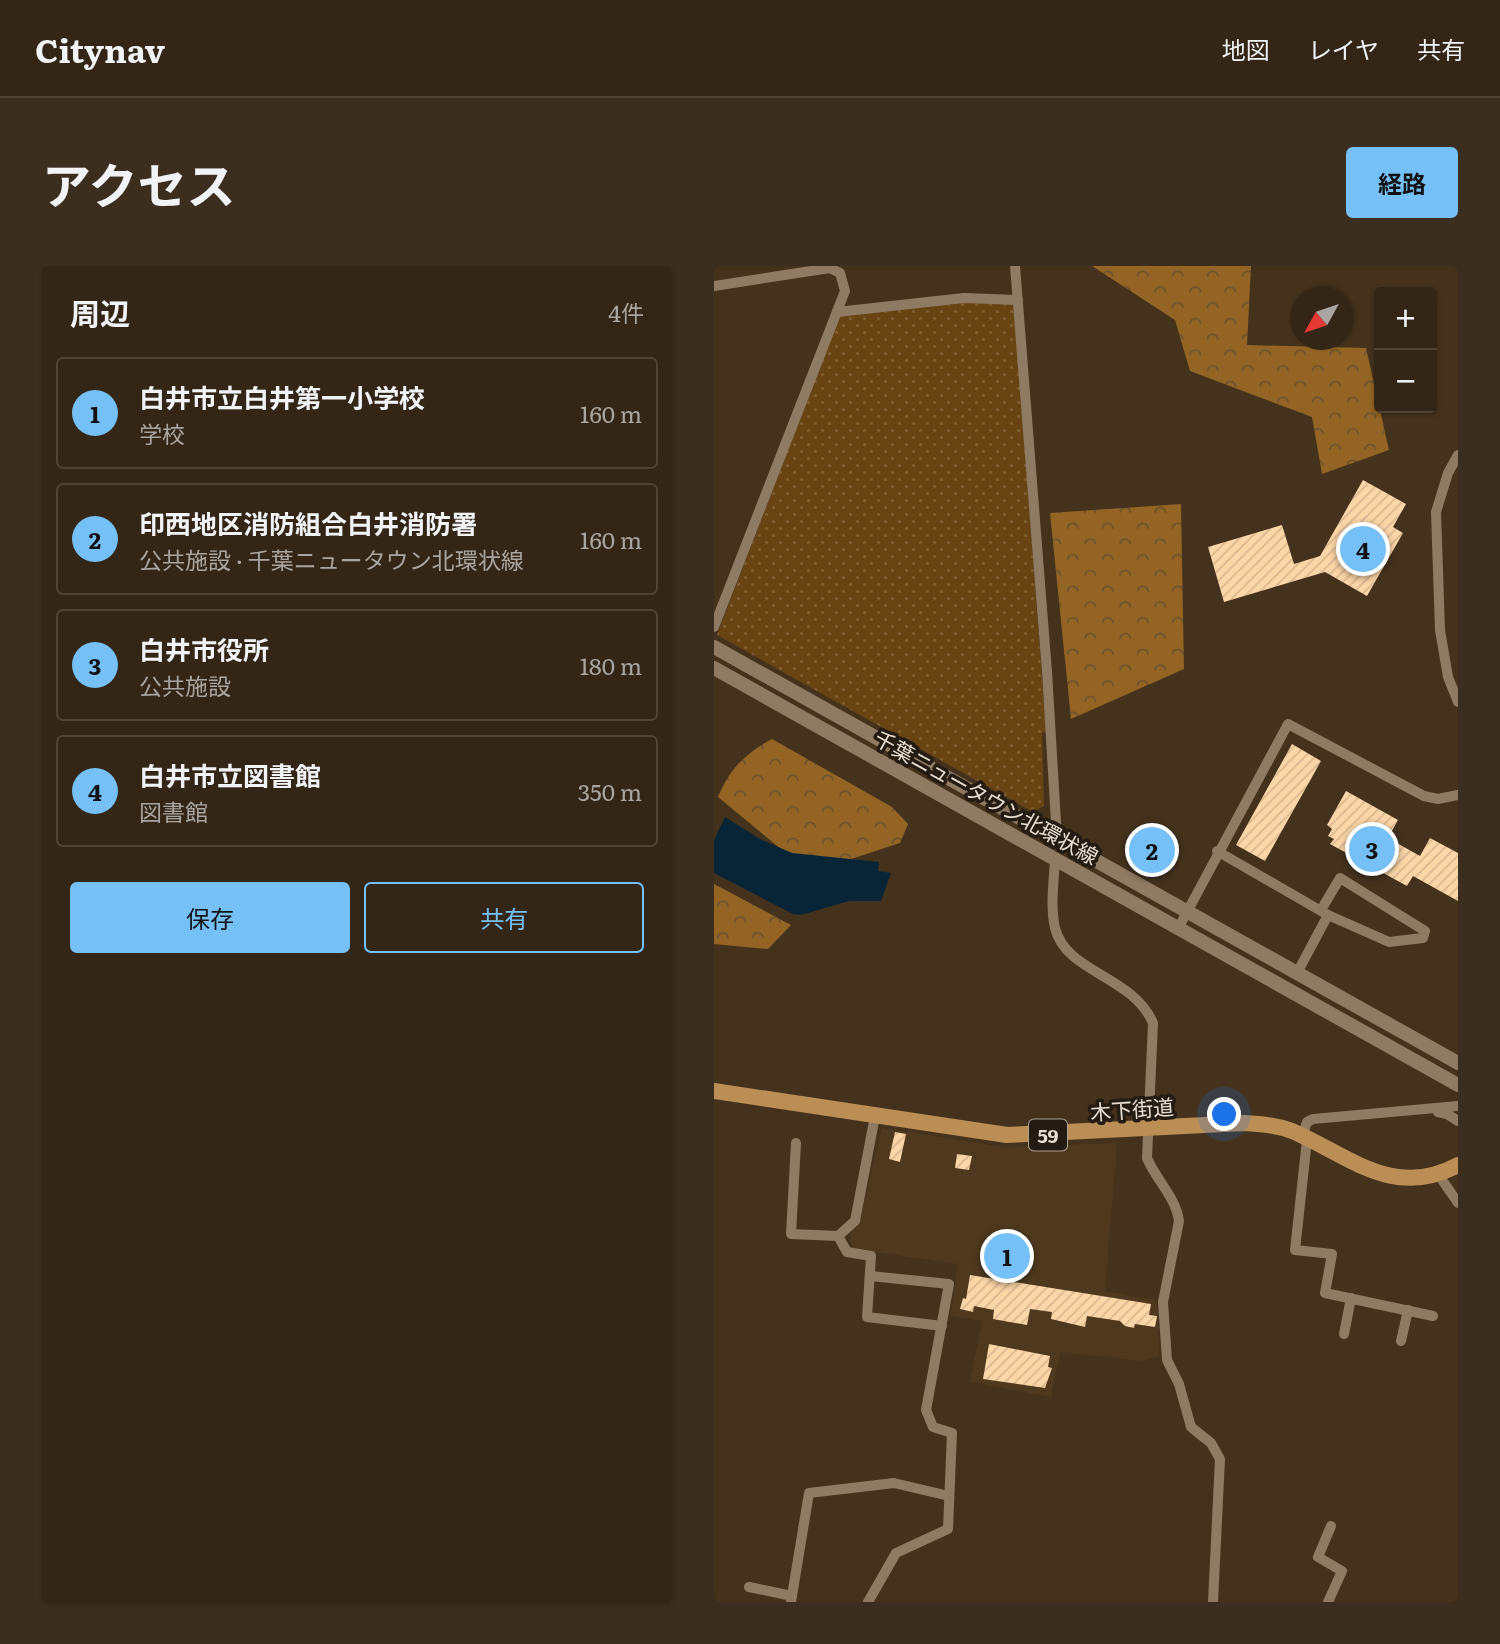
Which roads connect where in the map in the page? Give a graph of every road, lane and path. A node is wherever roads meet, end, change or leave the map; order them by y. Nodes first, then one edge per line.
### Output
1 (1015, 266) edge
2 (714, 286) edge
3 (1018, 300) junction
4 (837, 312) junction
5 (1458, 456) edge
6 (714, 627) edge
7 (714, 648) edge
8 (714, 667) edge
9 (1458, 702) edge
10 (1458, 795) edge
11 (1056, 839) junction
12 (1217, 851) junction
13 (1055, 858) junction
14 (1187, 912) junction
15 (1325, 913) junction
16 (1179, 927) junction
17 (1297, 973) junction
18 (1458, 1063) edge
19 (1458, 1085) edge
20 (714, 1091) edge
21 (1458, 1106) edge
22 (1423, 1111) junction
23 (875, 1116) junction
24 (1458, 1121) edge
25 (1147, 1129) junction
26 (1304, 1138) junction
27 (796, 1143) dead end
28 (1458, 1165) edge
29 (1438, 1174) junction
30 (1458, 1203) edge
31 (838, 1236) junction
32 (870, 1276) junction
33 (1352, 1298) junction
34 (1408, 1310) junction
35 (1433, 1316) dead end
36 (942, 1326) junction
37 (1344, 1334) dead end
38 (1401, 1341) dead end
39 (949, 1496) junction
40 (1331, 1526) dead end
41 (749, 1587) dead end
42 (791, 1599) edge
43 (868, 1602) edge
44 (1213, 1602) edge
45 (1328, 1602) edge

1 - 3 street
2 - 4 street
3 - 4 street
3 - 11 street
4 - 6 street
5 - 9 street
7 - 11 main road, 千葉ニュータウン北環状線
8 - 13 main road, 千葉ニュータウン北環状線
10 - 12 street
11 - 14 main road, 千葉ニュータウン北環状線
12 - 14 street
12 - 15 street
13 - 16 main road, 千葉ニュータウン北環状線
13 - 25 street
14 - 16 street
14 - 17 main road, 千葉ニュータウン北環状線
15 - 15 street
15 - 17 street
16 - 19 main road, 千葉ニュータウン北環状線
17 - 18 main road, 千葉ニュータウン北環状線
20 - 23 main road, 木下街道 / 59
21 - 22 street
22 - 24 street
22 - 26 street
23 - 25 main road, 木下街道 / 59
23 - 31 street
25 - 26 main road, 木下街道 / 59
25 - 44 street
26 - 29 main road, 木下街道 / 59
26 - 33 street
27 - 31 street
28 - 29 main road, 木下街道 / 59
29 - 30 street
31 - 32 street
32 - 36 street
32 - 36 street
33 - 34 street
33 - 37 street
34 - 35 street
34 - 38 street
36 - 39 street
39 - 42 street
39 - 43 street
40 - 45 street
41 - 42 street

